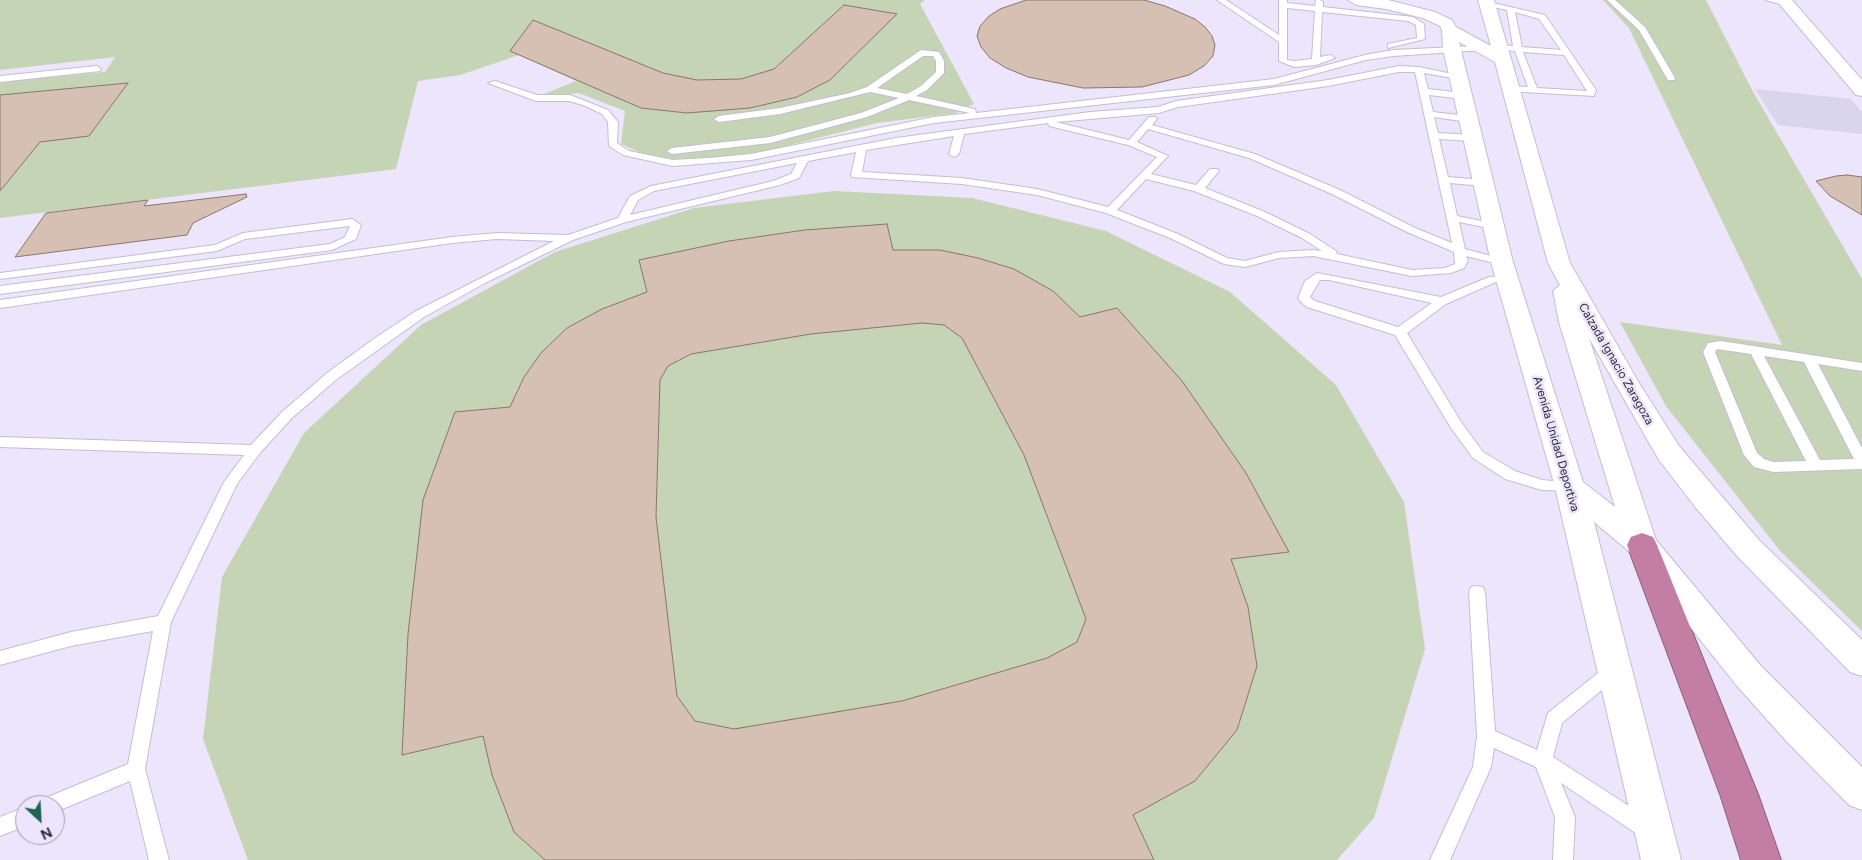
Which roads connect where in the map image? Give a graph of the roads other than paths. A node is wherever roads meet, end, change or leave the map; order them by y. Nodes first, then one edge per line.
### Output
1 (1221, 0) edge
2 (1296, 0) edge
3 (1356, 0) edge
4 (1611, 0) edge
5 (1770, 0) edge
6 (1786, 2) edge
7 (1283, 3) edge
8 (1386, 4) junction
9 (1319, 5) junction
10 (1488, 7) edge
11 (1510, 8) junction
12 (1451, 39) junction
13 (1283, 41) junction
14 (1494, 49) junction
15 (1566, 53) junction
16 (1316, 62) junction
17 (97, 69) dead end
18 (1419, 70) junction
19 (1458, 76) junction
20 (1671, 78) dead end
21 (0, 79) edge
22 (492, 83) dead end
23 (870, 89) junction
24 (1509, 89) junction
25 (1532, 90) junction
26 (1862, 90) edge
27 (1422, 91) junction
28 (1463, 96) junction
29 (909, 97) junction
30 (1159, 110) junction
31 (983, 113) junction
32 (1428, 114) junction
33 (718, 119) dead end
34 (1043, 122) junction
35 (1147, 126) junction
36 (1470, 129) junction
37 (960, 132) junction
38 (1434, 136) junction
39 (1131, 143) junction
40 (861, 149) junction
41 (672, 151) dead end
42 (954, 154) dead end
43 (804, 159) junction
44 (1214, 171) dead end
45 (1146, 176) junction
46 (1444, 180) junction
47 (1483, 184) junction
48 (1198, 189) junction
49 (1110, 211) junction
50 (1453, 218) junction
51 (622, 220) junction
52 (1493, 226) junction
53 (569, 238) junction
54 (1461, 251) junction
55 (1339, 257) junction
56 (1559, 263) junction
57 (1504, 269) junction
58 (0, 276) edge
59 (0, 290) edge
60 (1442, 301) junction
61 (0, 304) edge
62 (1400, 332) junction
63 (1755, 350) junction
64 (1809, 359) junction
65 (1862, 366) edge
66 (0, 442) edge
67 (255, 450) junction
68 (1862, 462) edge
69 (1815, 464) junction
70 (1570, 487) junction
71 (1642, 545) junction
72 (1477, 592) dead end
73 (163, 622) junction
74 (0, 658) edge
75 (1862, 662) edge
76 (1614, 670) junction
77 (1486, 736) junction
78 (1822, 752) junction
79 (1543, 761) junction
80 (136, 769) junction
81 (1862, 776) edge
82 (1862, 792) edge
83 (65, 799) edge
84 (15, 820) edge
85 (0, 827) edge
86 (1657, 847) edge
87 (160, 860) edge
88 (1440, 860) edge
89 (1563, 860) edge
90 (1761, 860) edge

1 - 13 lane
2 - 9 lane
3 - 8 main road
4 - 20 lane
5 - 6 lane
6 - 26 main road
7 - 9 lane
7 - 13 lane
8 - 9 lane
8 - 12 main road
9 - 16 lane
9 - 16 lane
10 - 11 lane
10 - 14 main road, Calzada Ignacio Zaragoza
11 - 14 lane
11 - 15 lane
12 - 14 main road
12 - 19 main road, Avenida Unidad Deportiva
12 - 31 lane
13 - 16 lane
14 - 15 lane
14 - 24 main road, Calzada Ignacio Zaragoza
14 - 25 lane
15 - 25 lane
17 - 21 lane
18 - 19 lane
18 - 27 lane
18 - 30 lane
19 - 28 main road, Avenida Unidad Deportiva
22 - 31 lane
23 - 29 lane
23 - 29 lane
23 - 33 lane
24 - 25 lane
24 - 56 main road, Calzada Ignacio Zaragoza
27 - 28 lane
27 - 32 lane
28 - 36 main road, Avenida Unidad Deportiva
29 - 31 lane
29 - 41 lane
30 - 34 lane
30 - 35 lane
32 - 36 lane
32 - 38 lane
34 - 37 lane
34 - 39 lane
35 - 39 lane
35 - 54 lane
36 - 38 lane
36 - 47 main road, Avenida Unidad Deportiva
37 - 40 lane
37 - 42 lane
38 - 46 lane
39 - 45 lane
40 - 43 lane
40 - 49 lane
43 - 51 lane
43 - 51 lane
44 - 48 lane
45 - 48 lane
45 - 49 lane
46 - 47 lane
46 - 50 lane
47 - 52 main road, Avenida Unidad Deportiva
48 - 55 lane
49 - 55 lane
50 - 52 lane
50 - 54 lane
51 - 53 lane
52 - 57 main road, Avenida Unidad Deportiva
53 - 61 lane
53 - 67 lane
54 - 55 lane
54 - 57 lane
56 - 71 main road
56 - 75 main road, Calzada Ignacio Zaragoza
57 - 60 lane
57 - 70 main road, Avenida Unidad Deportiva
58 - 59 lane
60 - 62 lane
60 - 62 lane
62 - 70 lane
63 - 64 lane
63 - 69 lane
63 - 69 lane
64 - 65 lane
64 - 68 lane
66 - 67 lane
67 - 73 lane
68 - 69 lane
70 - 71 main road
70 - 76 main road, Avenida Unidad Deportiva
71 - 78 main road
71 - 90 highway
72 - 77 lane
73 - 74 lane
73 - 80 lane
76 - 79 lane
76 - 86 main road, Avenida Unidad Deportiva
77 - 79 lane
77 - 88 lane
78 - 81 lane
78 - 82 main road
79 - 86 lane
79 - 89 lane
80 - 83 lane
80 - 87 lane
84 - 85 lane

